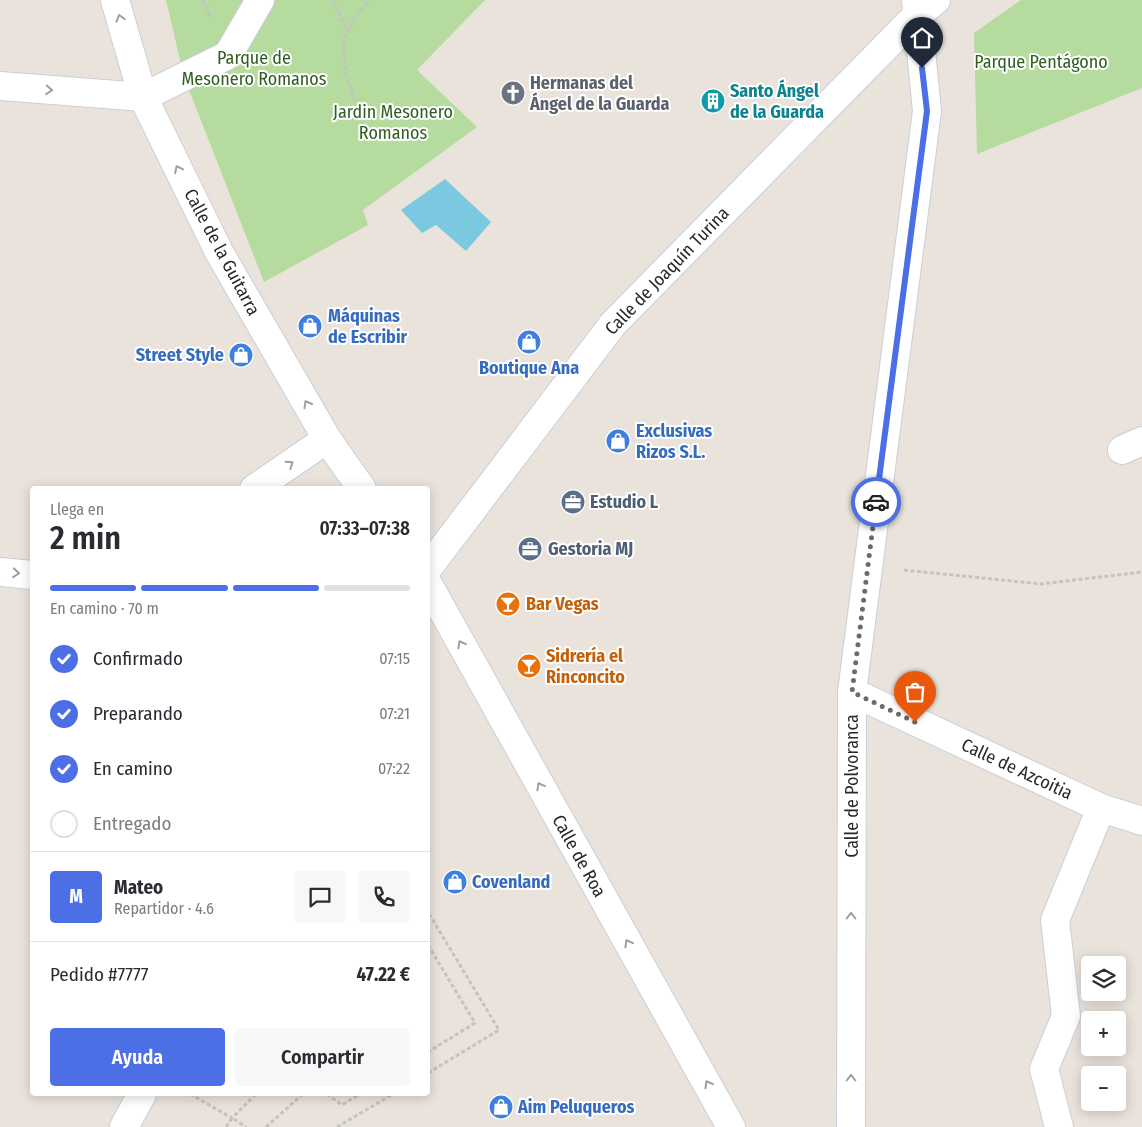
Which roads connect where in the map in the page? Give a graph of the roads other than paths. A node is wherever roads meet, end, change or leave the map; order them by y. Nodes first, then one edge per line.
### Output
1 (115, 0) edge
2 (260, 0) edge
3 (923, 5) edge
4 (0, 86) edge
5 (143, 97) junction
6 (327, 439) junction
7 (258, 486) edge
8 (360, 486) edge
9 (430, 565) edge
10 (0, 572) edge
11 (30, 575) edge
12 (430, 588) edge
13 (852, 692) junction
14 (1101, 808) junction
15 (1142, 821) edge
16 (141, 1096) edge
17 (124, 1127) edge
18 (731, 1127) edge
19 (851, 1127) edge
20 (1059, 1127) edge

5 -> 1 street, Calle de la Guitarra
2 - 5 street
3 - 9 street, Calle de Joaquín Turina
3 - 13 street, Calle de Polvoranca
4 -> 5 street
6 -> 5 street, Calle de la Guitarra
7 -> 6 street
6 - 8 street, Calle de la Guitarra
10 -> 11 street
18 -> 12 street, Calle de Roa
13 - 14 street, Calle de Azcoitia
19 -> 13 street, Calle de Polvoranca
14 - 15 street, Calle de Azcoitia
14 - 20 street
16 - 17 street

